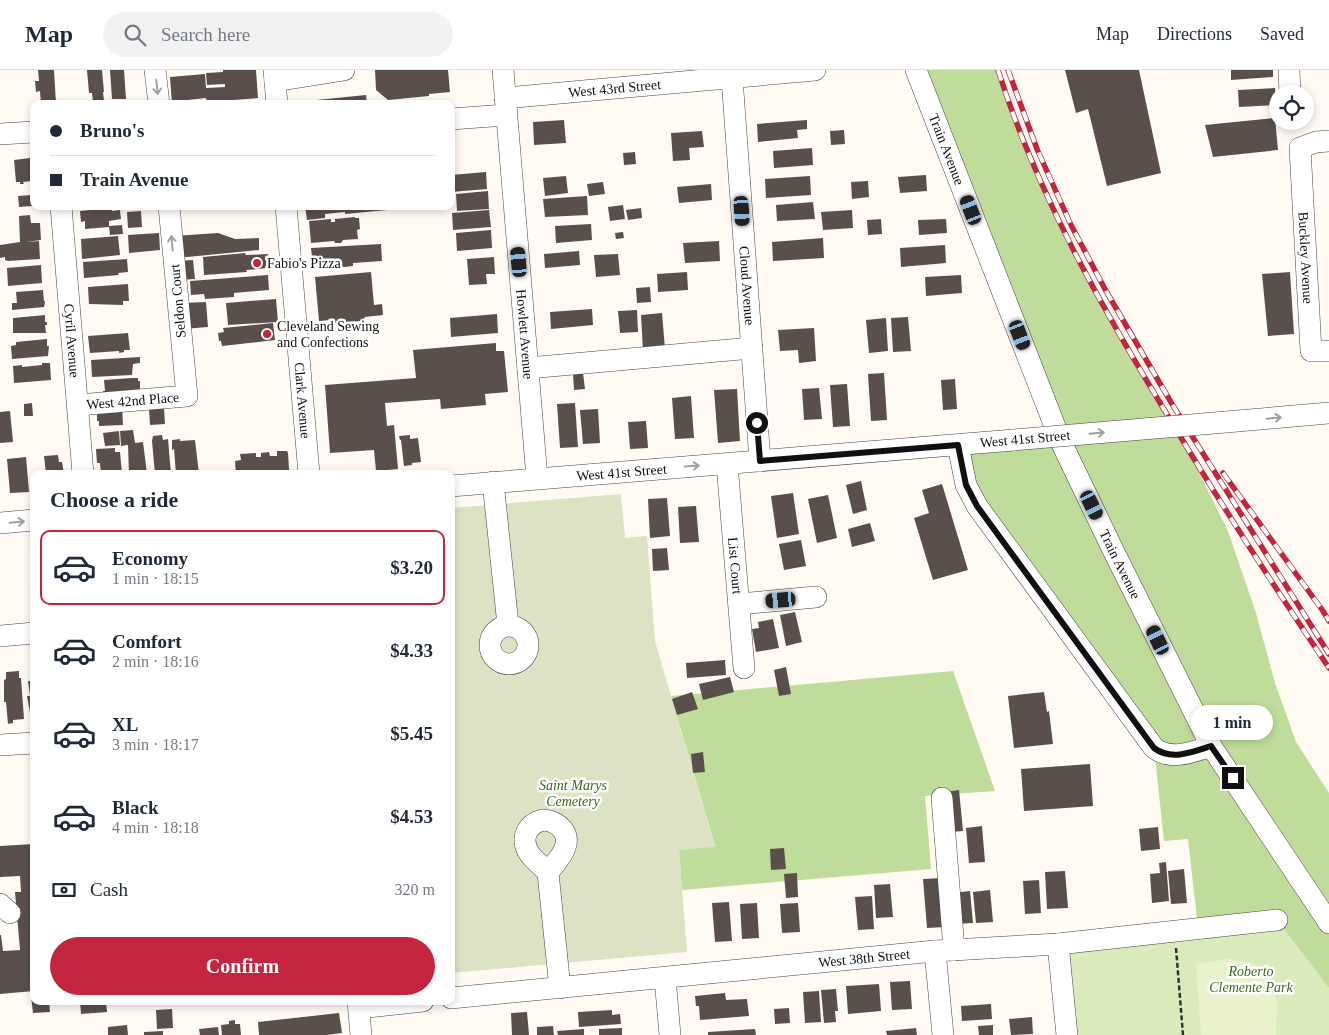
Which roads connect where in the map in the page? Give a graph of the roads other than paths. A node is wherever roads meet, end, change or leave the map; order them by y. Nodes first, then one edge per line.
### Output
1 (155, 70) edge
2 (344, 70) edge
3 (503, 70) edge
4 (815, 70) edge
5 (916, 70) edge
6 (1289, 70) edge
7 (275, 75) edge
8 (732, 78) junction
9 (1290, 85) edge
10 (159, 100) edge
11 (277, 100) edge
12 (506, 106) junction
13 (455, 118) edge
14 (30, 132) edge
15 (0, 134) edge
16 (1329, 141) edge
17 (60, 210) edge
18 (169, 210) edge
19 (286, 210) edge
20 (752, 348) junction
21 (1329, 351) edge
22 (528, 368) junction
23 (187, 396) joint
24 (78, 405) junction
25 (1329, 414) edge
26 (958, 445) junction
27 (760, 461) junction
28 (727, 464) junction
29 (83, 470) edge
30 (309, 470) edge
31 (537, 478) junction
32 (493, 482) junction
33 (455, 486) edge
34 (30, 520) edge
35 (0, 523) edge
36 (816, 597) dead end
37 (739, 604) junction
38 (508, 626) dead end
39 (30, 633) edge
40 (0, 636) edge
41 (744, 668) dead end
42 (30, 742) edge
43 (0, 746) edge
44 (1211, 746) junction
45 (942, 798) dead end
46 (548, 873) dead end
47 (1277, 920) dead end
48 (1329, 922) edge
49 (1058, 944) junction
50 (945, 951) junction
51 (665, 978) junction
52 (560, 988) junction
53 (455, 998) edge
54 (359, 1005) edge
55 (361, 1035) edge
56 (670, 1035) edge
57 (942, 1035) edge
58 (1067, 1035) edge

1 -> 10 street
2 - 7 street
3 - 12 street, Howlett Avenue
4 - 8 street, West 43rd Street
5 - 44 street, Train Avenue
6 - 9 street
7 - 11 street
8 - 12 street, West 43rd Street
8 - 20 street, Cloud Avenue
12 - 13 street, West 43rd Street
12 - 22 street, Howlett Avenue
14 - 15 street
16 - 21 street, Buckley Avenue
17 - 24 street, Cyril Avenue
23 -> 18 street, Seldon Court
19 - 30 street, Clark Avenue
20 - 22 street
20 - 27 street, Cloud Avenue
22 - 31 street, Howlett Avenue
23 - 24 street, West 42nd Place
24 - 29 street, Cyril Avenue
26 -> 25 street, West 41st Street, bridge
26 - 27 street, West 41st Street
26 - 44 street
27 - 28 street, West 41st Street
31 -> 28 street, West 41st Street
28 - 37 street, List Court
31 - 32 street, West 41st Street
32 - 33 street, West 41st Street
32 - 38 street
35 -> 34 street
36 - 37 street
37 - 41 street, List Court
39 - 40 street
42 - 43 street
44 - 48 street, Train Avenue
45 - 50 street
46 - 52 street
47 - 49 street, West 38th Street
49 - 50 street, West 38th Street
49 - 58 street
50 - 51 street, West 38th Street
50 - 57 street
51 - 52 street, West 38th Street
51 - 56 street
52 - 53 street, West 38th Street
54 - 55 street

